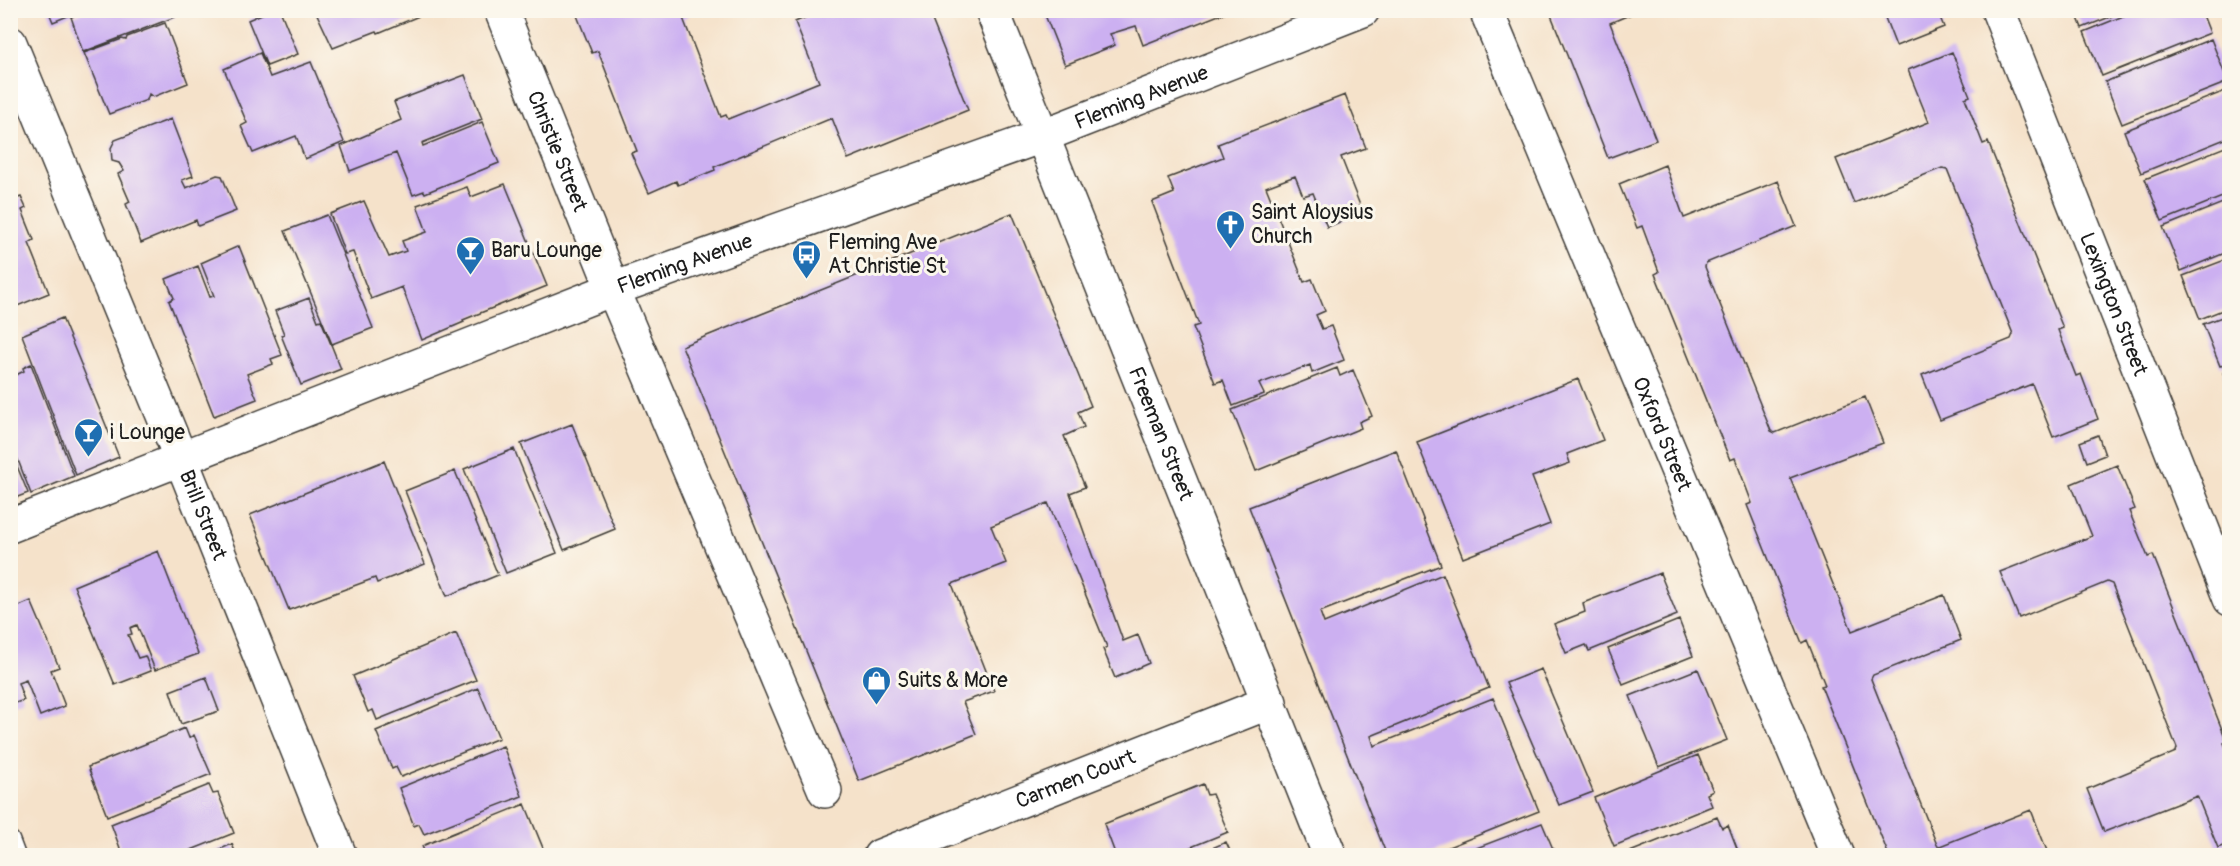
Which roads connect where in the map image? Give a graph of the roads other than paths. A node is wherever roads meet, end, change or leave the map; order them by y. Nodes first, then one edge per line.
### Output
1 (501, 10) edge
2 (992, 10) edge
3 (1363, 10) edge
4 (1486, 10) edge
5 (1998, 10) edge
6 (10, 43) edge
7 (1042, 136) junction
8 (614, 289) junction
9 (181, 459) junction
10 (10, 526) edge
11 (2229, 599) edge
12 (1270, 702) junction
13 (825, 791) dead end
14 (10, 840) edge
15 (16, 855) edge
16 (340, 855) edge
17 (880, 855) edge
18 (1330, 855) edge
19 (1838, 855) edge

1 - 8 street, Christie Street
2 - 7 street, Freeman Street
3 - 7 street, Fleming Avenue
4 - 19 street, Oxford Street
5 - 11 street, Lexington Street
6 - 9 street, Brill Street
7 - 8 street, Fleming Avenue
7 - 12 street, Freeman Street
8 - 9 street, Fleming Avenue
8 - 13 street, Christie Street
9 - 10 street, Fleming Avenue
9 - 16 street, Brill Street
12 - 17 street, Carmen Court
12 - 18 street, Freeman Street
14 - 15 lane

